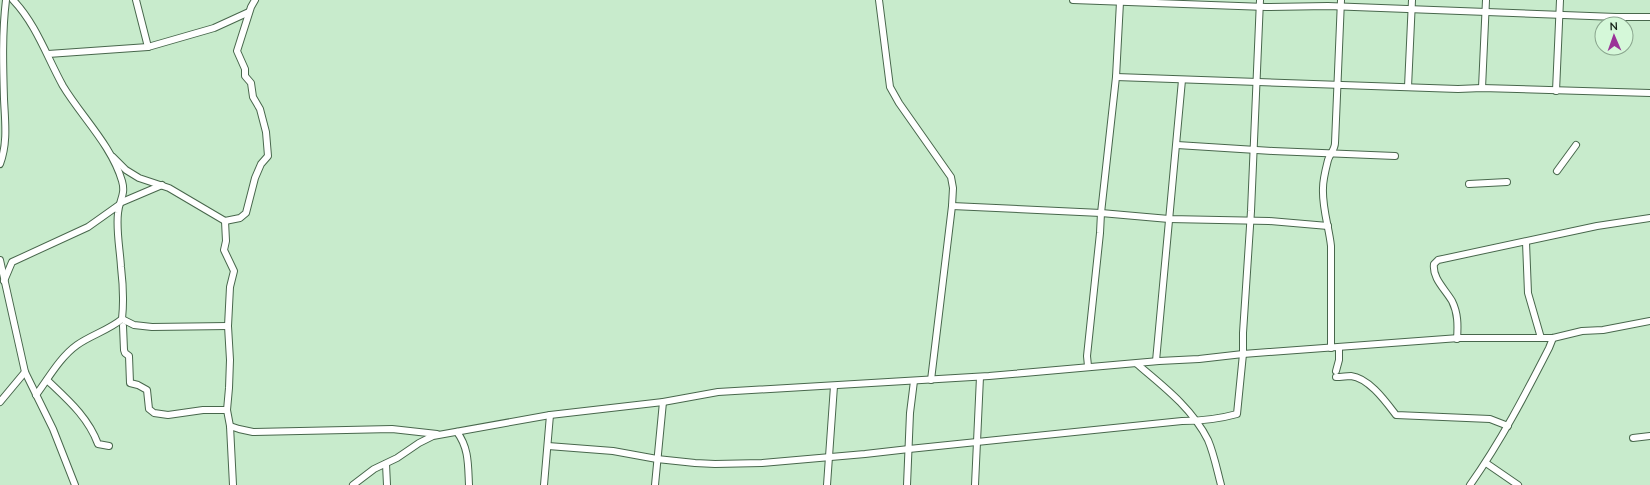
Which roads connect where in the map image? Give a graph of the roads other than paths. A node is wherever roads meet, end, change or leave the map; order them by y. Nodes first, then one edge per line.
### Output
1 (6, 0) edge
2 (13, 0) edge
3 (136, 0) edge
4 (255, 0) edge
5 (879, 0) edge
6 (1073, 0) edge
7 (1341, 0) edge
8 (1412, 0) edge
9 (1486, 0) edge
10 (1560, 0) edge
11 (1120, 2) junction
12 (1189, 2) edge
13 (1260, 3) edge
14 (1341, 8) junction
15 (1412, 9) junction
16 (249, 12) junction
17 (1485, 12) junction
18 (1559, 14) junction
19 (1650, 17) edge
20 (148, 47) junction
21 (48, 54) junction
22 (2, 56) edge
23 (1116, 77) junction
24 (1182, 80) junction
25 (1257, 82) junction
26 (1338, 85) junction
27 (1408, 87) junction
28 (1482, 88) junction
29 (1556, 91) junction
30 (1650, 93) edge
31 (1177, 145) junction
32 (1576, 145) dead end
33 (1254, 150) junction
34 (1332, 153) junction
35 (110, 155) junction
36 (1395, 156) dead end
37 (0, 164) edge
38 (1557, 171) dead end
39 (1507, 182) dead end
40 (1469, 184) dead end
41 (162, 185) junction
42 (121, 203) junction
43 (952, 206) junction
44 (1101, 213) junction
45 (1650, 218) edge
46 (1169, 219) junction
47 (225, 221) junction
48 (1251, 221) junction
49 (1328, 226) junction
50 (1526, 242) junction
51 (0, 260) edge
52 (4, 281) junction
53 (122, 318) junction
54 (1650, 322) edge
55 (134, 325) junction
56 (123, 326) junction
57 (228, 326) junction
58 (112, 327) junction
59 (1457, 338) junction
60 (1541, 338) junction
61 (1553, 338) junction
62 (1331, 348) junction
63 (1339, 348) junction
64 (1243, 354) junction
65 (1156, 361) junction
66 (1137, 364) junction
67 (1088, 366) junction
68 (25, 372) junction
69 (980, 377) junction
70 (47, 380) junction
71 (931, 380) junction
72 (914, 381) junction
73 (834, 386) junction
74 (36, 395) junction
75 (0, 402) edge
76 (663, 402) junction
77 (227, 410) junction
78 (550, 415) junction
79 (1197, 421) junction
80 (230, 426) junction
81 (1508, 426) junction
82 (456, 432) junction
83 (442, 434) junction
84 (1650, 436) edge
85 (1633, 438) dead end
86 (978, 441) junction
87 (109, 446) dead end
88 (548, 446) junction
89 (909, 448) junction
90 (830, 457) junction
91 (657, 459) junction
92 (1486, 463) junction
93 (386, 464) junction
94 (75, 485) edge
95 (233, 485) edge
96 (354, 485) edge
97 (387, 485) edge
98 (469, 485) edge
99 (544, 485) edge
100 (655, 485) edge
101 (827, 485) edge
102 (906, 485) edge
103 (975, 485) edge
104 (1221, 485) edge
105 (1470, 485) edge
106 (1518, 485) edge

1 - 22 street
2 - 21 street
3 - 20 street
4 - 16 street
5 - 43 street
6 - 11 street
7 - 14 street
8 - 15 street
9 - 17 street
10 - 18 street
11 - 12 street
11 - 23 street
12 - 13 street
13 - 14 street
13 - 25 street
14 - 15 street
14 - 26 street
15 - 17 street
15 - 27 street
16 - 20 street
16 - 47 street
17 - 18 street
17 - 28 street
18 - 19 street
18 - 29 street
20 - 21 street
21 - 35 street
22 - 37 street
23 - 24 street
23 - 44 street
24 - 25 street
24 - 31 street
25 - 26 street
25 - 33 street
26 - 27 street
26 - 34 street
27 - 28 street
28 - 29 street
29 - 30 street
31 - 33 street
31 - 46 street
32 - 38 street
33 - 34 street
33 - 48 street
34 - 36 street
34 - 49 street
35 - 41 street
35 - 42 street
39 - 40 street
41 - 42 street
41 - 47 street
42 - 52 street
42 - 53 street
43 - 44 street
43 - 71 street
44 - 46 street
44 - 67 street
45 - 50 street
46 - 48 street
46 - 65 street
47 - 57 street
48 - 49 street
48 - 64 street
49 - 62 street
50 - 59 street
50 - 60 street
51 - 52 street
52 - 68 street
53 - 55 street
53 - 58 street
54 - 61 street
55 - 56 street
55 - 57 street
56 - 58 street
56 - 77 street
57 - 77 street
58 - 70 street
59 - 60 street
59 - 63 street
60 - 61 street
61 - 81 street
62 - 63 street
62 - 64 street
63 - 81 street
64 - 65 street
64 - 79 street
65 - 66 street
66 - 67 street
66 - 79 street
67 - 69 street
68 - 74 street
68 - 75 street
69 - 71 street
69 - 86 street
70 - 74 street
70 - 87 street
71 - 72 street
72 - 73 street
72 - 89 street
73 - 76 street
73 - 90 street
74 - 94 street
76 - 78 street
76 - 91 street
77 - 80 street
78 - 82 street
78 - 88 street
79 - 86 street
79 - 104 street
80 - 83 street
80 - 95 street
81 - 92 street
82 - 83 street
82 - 98 street
83 - 93 street
84 - 85 street
86 - 89 street
86 - 103 street
88 - 91 street
88 - 99 street
89 - 90 street
89 - 102 street
90 - 91 street
90 - 101 street
91 - 100 street
92 - 105 street
92 - 106 street
93 - 96 street
93 - 97 street

